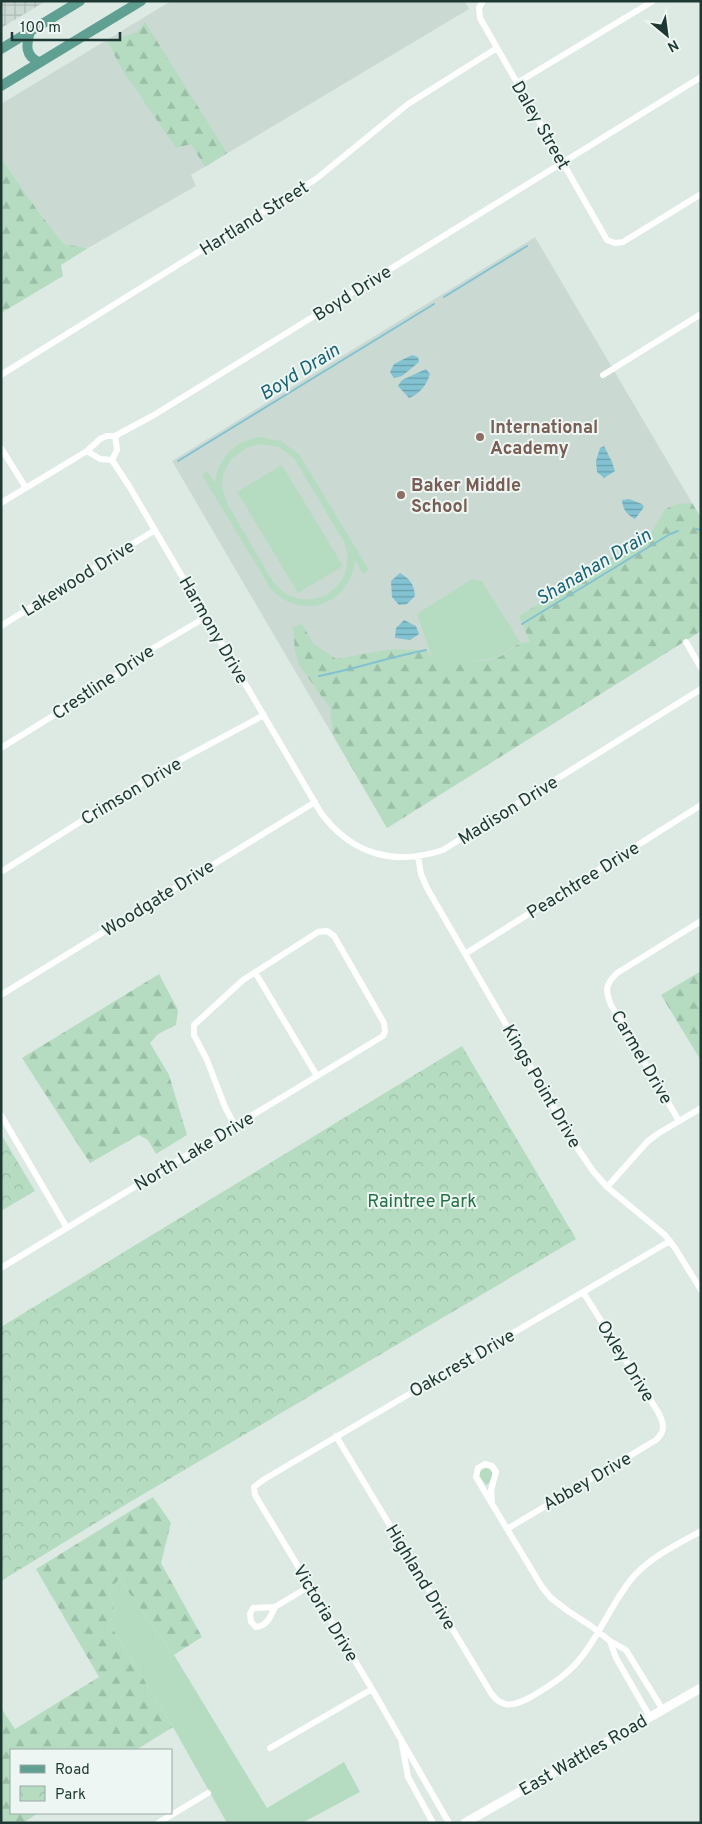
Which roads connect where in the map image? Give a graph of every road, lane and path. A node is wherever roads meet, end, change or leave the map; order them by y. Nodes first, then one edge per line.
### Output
1 (80, 1) edge
2 (141, 1) edge
3 (483, 1) edge
4 (653, 1) edge
5 (30, 32) junction
6 (497, 48) junction
7 (1, 49) edge
8 (40, 62) junction
9 (701, 77) edge
10 (517, 83) junction
11 (1, 86) edge
12 (562, 162) junction
13 (701, 194) edge
14 (701, 314) edge
15 (1, 375) edge
16 (602, 375) dead end
17 (115, 436) junction
18 (1, 448) edge
19 (87, 451) junction
20 (112, 460) junction
21 (26, 488) junction
22 (1, 503) edge
23 (156, 530) junction
24 (206, 617) junction
25 (1, 626) edge
26 (686, 642) dead end
27 (701, 668) edge
28 (701, 689) edge
29 (264, 715) junction
30 (1, 748) edge
31 (315, 802) junction
32 (701, 805) edge
33 (418, 857) junction
34 (1, 872) edge
35 (701, 921) edge
36 (465, 954) junction
37 (255, 972) junction
38 (1, 995) edge
39 (317, 1076) junction
40 (701, 1108) edge
41 (1, 1115) edge
42 (680, 1120) junction
43 (235, 1126) junction
44 (607, 1187) junction
45 (67, 1228) junction
46 (670, 1241) junction
47 (1, 1268) edge
48 (701, 1290) edge
49 (583, 1292) junction
50 (664, 1431) joint
51 (336, 1436) junction
52 (254, 1487) joint
53 (492, 1504) junction
54 (507, 1528) junction
55 (701, 1531) edge
56 (310, 1586) junction
57 (276, 1606) dead end
58 (598, 1631) junction
59 (610, 1641) junction
60 (701, 1688) edge
61 (372, 1689) junction
62 (663, 1710) junction
63 (650, 1717) junction
64 (400, 1738) junction
65 (270, 1748) dead end
66 (208, 1793) dead end
67 (158, 1823) edge
68 (433, 1823) edge
69 (449, 1823) edge
70 (465, 1823) edge

1 - 5 main road
2 - 8 main road
3 - 6 street, Daley Street
4 - 10 street
5 - 7 main road
5 - 8 main road
6 - 10 street, Daley Street
6 - 15 street, Hartland Street
8 - 11 main road
9 - 12 street, Boyd Drive
10 - 12 street, Daley Street
12 - 13 street, Daley Street
12 - 17 street, Boyd Drive
14 - 16 street
17 - 19 street, Boyd Drive
17 - 20 street
18 - 21 street
19 - 20 street
19 - 21 street, Boyd Drive
20 - 23 street, Harmony Drive
21 - 22 street, Boyd Drive
23 - 24 street, Harmony Drive
23 - 25 street, Lakewood Drive
24 - 29 street, Harmony Drive
24 - 30 street, Crestline Drive
26 - 27 street
28 - 33 street, Madison Drive
29 - 31 street, Harmony Drive
29 - 34 street, Crimson Drive
31 - 33 street, Madison Drive
31 - 38 street, Woodgate Drive
32 - 36 street, Peachtree Drive
33 - 36 street, Kings Point Drive
35 - 42 street, Carmel Drive
36 - 44 street, Kings Point Drive
37 - 39 street
37 - 39 street, North Lake Drive
37 - 43 street
39 - 43 street, North Lake Drive
40 - 42 street
41 - 45 street
42 - 44 street
43 - 45 street, North Lake Drive
44 - 46 street, Kings Point Drive
45 - 47 street, North Lake Drive
46 - 48 street, Kings Point Drive
46 - 49 street, Oakcrest Drive
49 - 50 street, Oxley Drive
49 - 51 street, Oakcrest Drive
50 - 54 street, Abbey Drive
51 - 52 street, Oakcrest Drive
51 - 58 street, Highland Drive
52 - 56 street, Victoria Drive
53 - 53 street
53 - 54 street
54 - 58 street
55 - 58 street
56 - 57 street
56 - 61 street, Victoria Drive
58 - 59 street
59 - 62 street
59 - 63 street
60 - 62 main road, East Wattles Road
61 - 64 street, Victoria Drive
61 - 65 street
62 - 63 main road, East Wattles Road
63 - 70 main road, East Wattles Road
64 - 68 street, Victoria Drive
64 - 69 street, Victoria Drive
66 - 67 street

